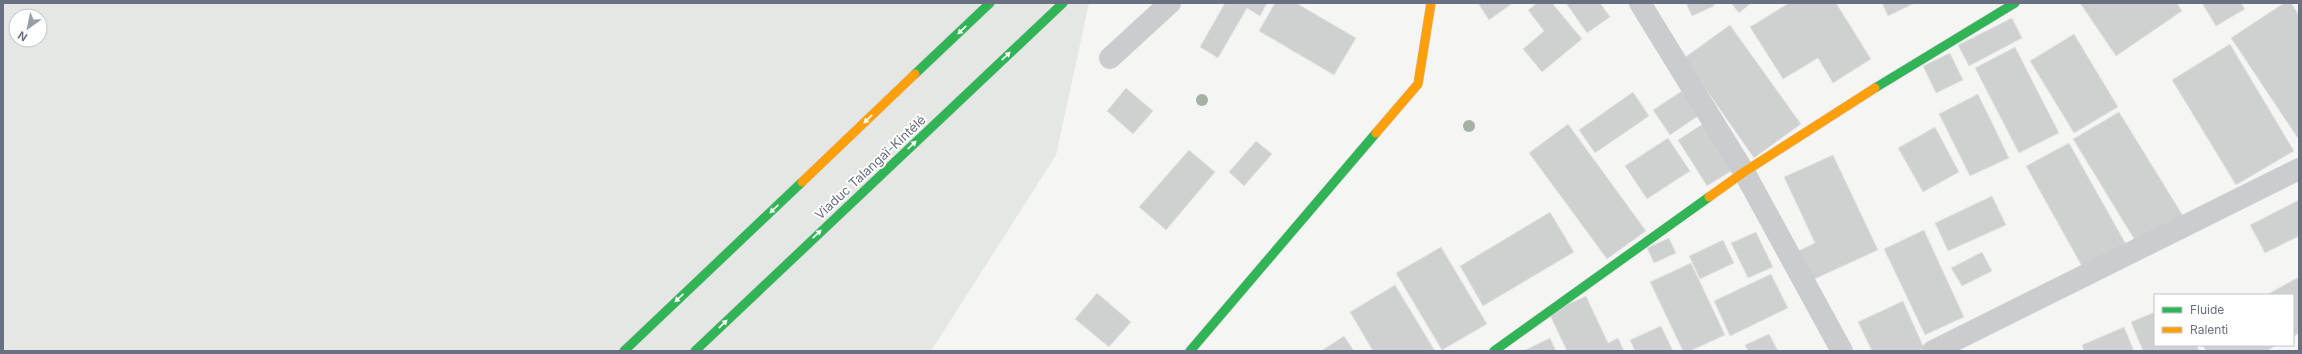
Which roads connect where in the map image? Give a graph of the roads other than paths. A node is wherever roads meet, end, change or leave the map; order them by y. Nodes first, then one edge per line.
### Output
1 (990, 3) edge
2 (1063, 3) edge
3 (1170, 3) edge
4 (1431, 3) edge
5 (1640, 3) edge
6 (2015, 3) edge
7 (1110, 58) dead end
8 (2299, 169) edge
9 (1744, 172) junction
10 (624, 351) edge
11 (695, 351) edge
12 (1190, 351) edge
13 (1494, 351) edge
14 (1842, 351) edge
15 (1933, 351) edge

1 -> 10 main road
11 -> 2 main road, Viaduc Talangaï-Kintélé
3 - 7 street
4 - 12 main road
5 - 9 street
6 - 9 main road
8 - 15 street
9 - 13 main road
9 - 14 street

